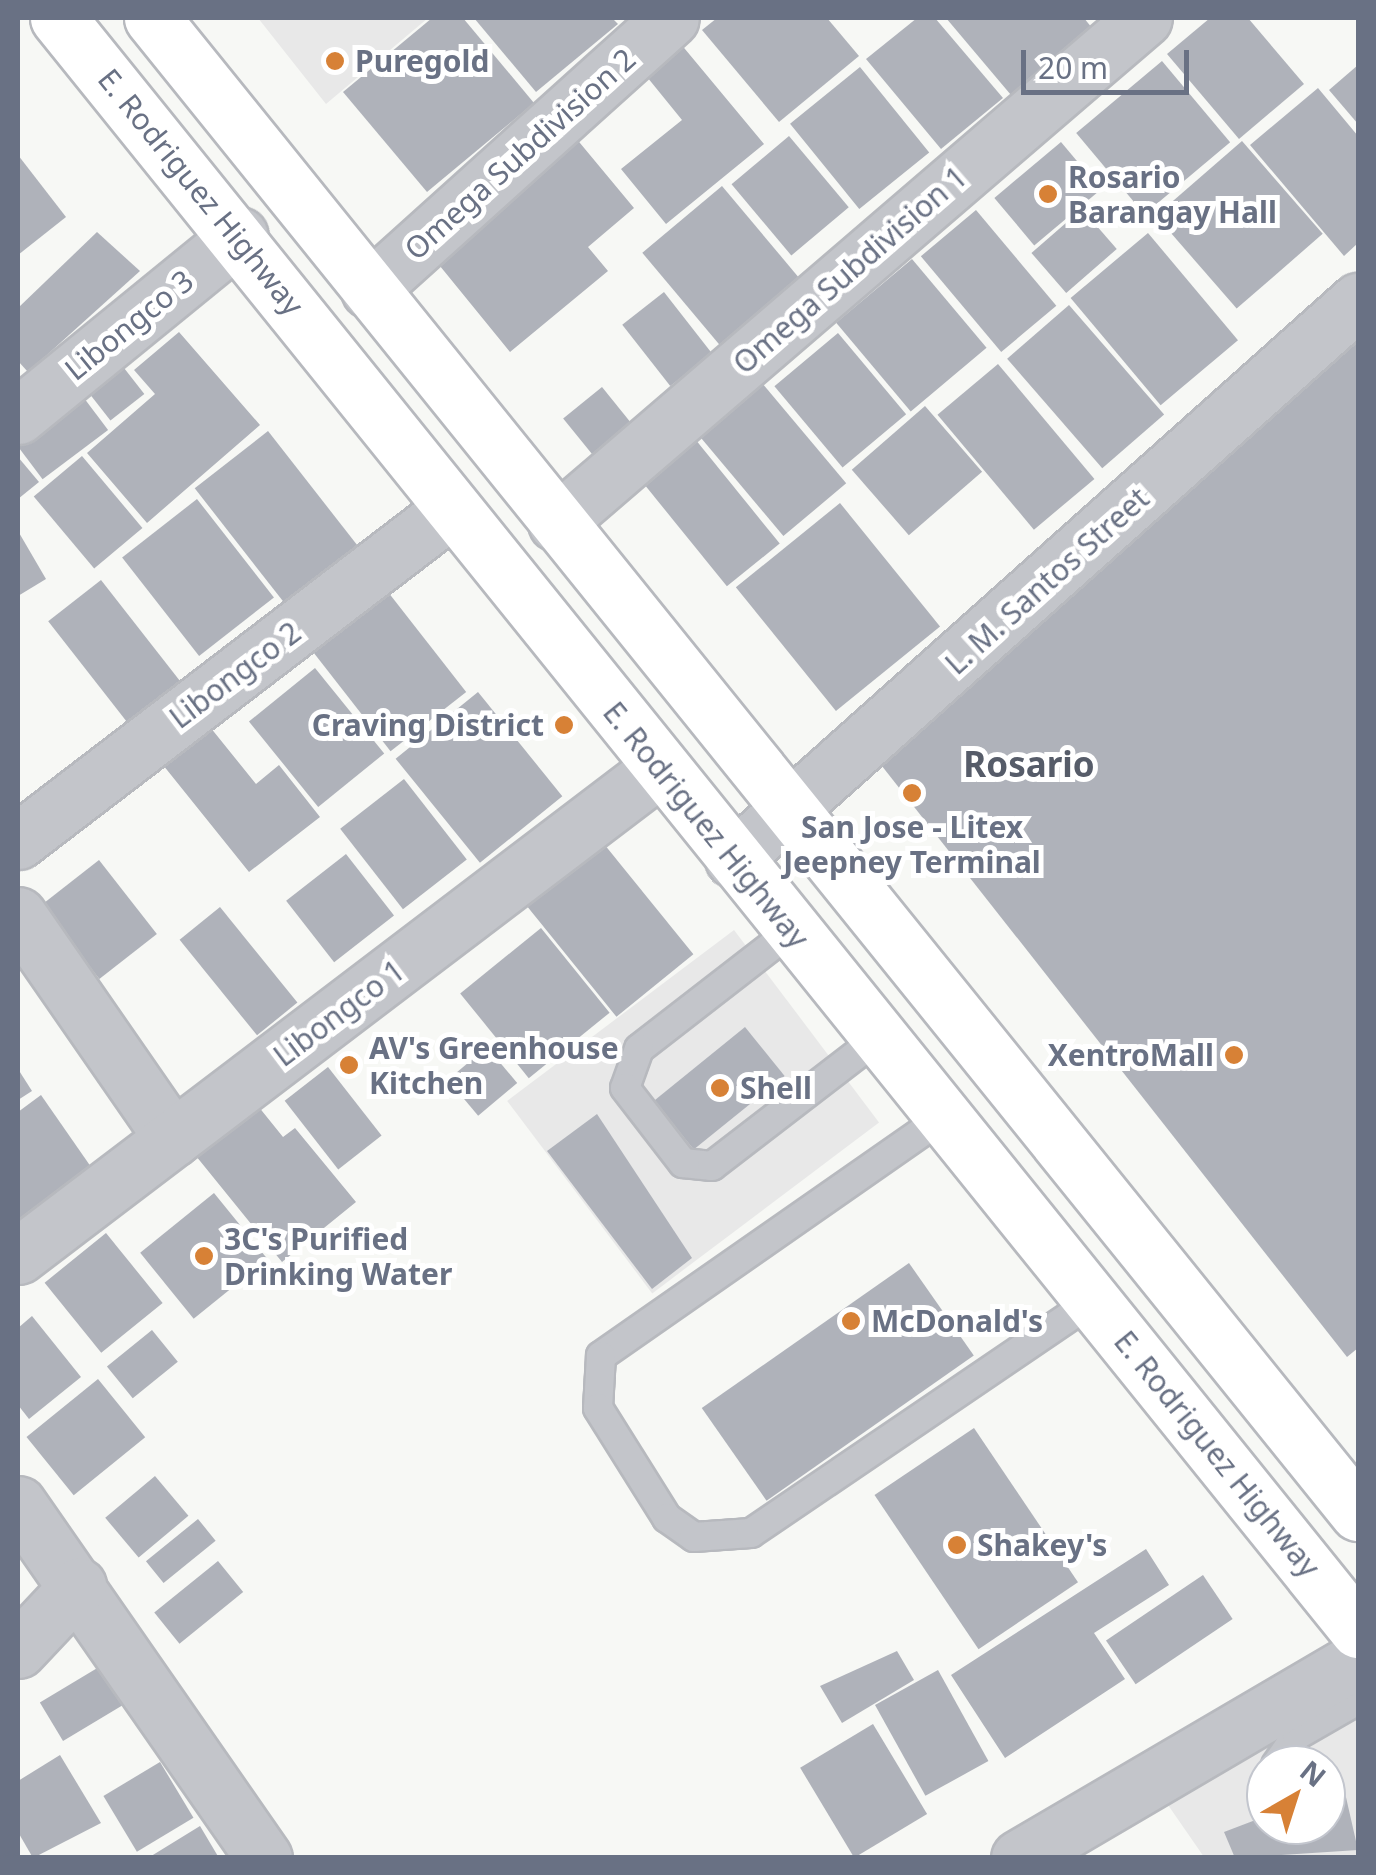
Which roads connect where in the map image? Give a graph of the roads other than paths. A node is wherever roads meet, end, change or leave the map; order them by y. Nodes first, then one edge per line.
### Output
1 (58, 18) edge
2 (152, 18) edge
3 (671, 18) edge
4 (1144, 18) edge
5 (240, 234) junction
6 (369, 290) junction
7 (1358, 301) edge
8 (18, 416) edge
9 (452, 510) junction
10 (556, 523) junction
11 (660, 768) junction
12 (795, 806) junction
13 (18, 841) edge
14 (733, 859) junction
15 (18, 915) edge
16 (792, 931) junction
17 (878, 1038) junction
18 (942, 1118) junction
19 (172, 1139) junction
20 (18, 1256) edge
21 (1092, 1301) junction
22 (1202, 1319) junction
23 (1144, 1366) junction
24 (18, 1504) edge
25 (1358, 1514) edge
26 (78, 1586) junction
27 (1358, 1630) edge
28 (18, 1650) edge
29 (1358, 1659) edge
30 (1358, 1700) edge
31 (1290, 1745) edge
32 (264, 1858) edge
33 (1019, 1858) edge

1 - 5 main road, E. Rodriguez Highway
2 - 6 main road
3 - 6 street, Omega Subdivision 2
4 - 10 street, Omega Subdivision 1
5 - 8 street, Libongco 3
5 - 9 main road, E. Rodriguez Highway
6 - 10 main road
7 - 12 street, L. M. Santos Street
9 - 11 main road, E. Rodriguez Highway
9 - 13 street, Libongco 2
10 - 12 main road
11 - 14 main road, E. Rodriguez Highway
11 - 19 street, Libongco 1
12 - 14 street, L. M. Santos Street
12 - 22 main road
14 - 16 main road, E. Rodriguez Highway
15 - 19 street
16 - 17 main road, E. Rodriguez Highway
16 - 17 lane
17 - 18 main road, E. Rodriguez Highway
18 - 21 main road, E. Rodriguez Highway
18 - 21 lane
19 - 20 street, Libongco 1
21 - 23 main road, E. Rodriguez Highway
22 - 23 main road
22 - 25 main road
23 - 27 main road, E. Rodriguez Highway
24 - 26 street
26 - 28 street
26 - 32 street
29 - 33 street
30 - 31 lane

